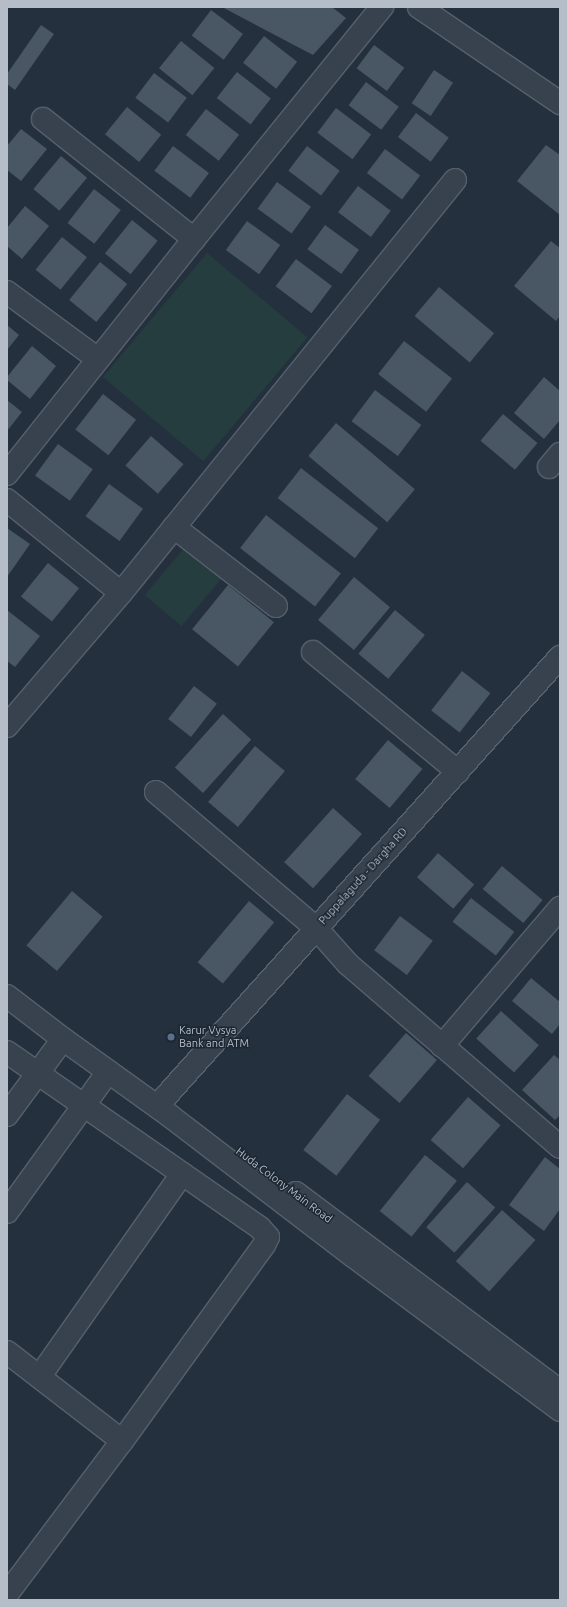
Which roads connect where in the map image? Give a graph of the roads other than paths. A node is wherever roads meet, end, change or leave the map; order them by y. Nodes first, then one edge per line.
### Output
1 (382, 7) edge
2 (420, 7) edge
3 (560, 103) edge
4 (43, 119) dead end
5 (455, 180) dead end
6 (194, 239) junction
7 (7, 292) edge
8 (98, 359) junction
9 (7, 474) edge
10 (7, 500) edge
11 (174, 527) junction
12 (121, 593) junction
13 (276, 606) dead end
14 (313, 652) dead end
15 (560, 657) edge
16 (7, 726) edge
17 (458, 772) junction
18 (156, 792) dead end
19 (560, 908) edge
20 (316, 928) junction
21 (7, 980) edge
22 (7, 996) edge
23 (63, 1039) junction
24 (442, 1046) junction
25 (7, 1052) edge
26 (108, 1072) junction
27 (38, 1075) junction
28 (162, 1102) junction
29 (84, 1107) junction
30 (7, 1115) edge
31 (560, 1147) edge
32 (182, 1174) junction
33 (7, 1212) edge
34 (7, 1352) edge
35 (40, 1376) junction
36 (559, 1389) edge
37 (560, 1410) edge
38 (122, 1441) junction
39 (7, 1594) edge

1 - 6 street
2 - 3 street
4 - 6 street
5 - 11 street
6 - 8 street
7 - 8 street
8 - 9 street
10 - 12 street
11 - 12 street
11 - 13 street
12 - 16 street
14 - 17 street
15 - 17 street, Puppalaguda - Dargha RD
17 - 20 street, Puppalaguda - Dargha RD
18 - 20 street
19 - 24 street
20 - 24 street
20 - 28 street, Puppalaguda - Dargha RD
21 - 28 street, Huda Colony Main Road
22 - 23 street
23 - 26 street
23 - 27 street
24 - 31 street
25 - 27 street
26 - 28 street
26 - 29 street
27 - 29 street
27 - 30 street
28 - 36 street, Huda Colony Main Road
28 - 37 street
29 - 32 street
29 - 33 street
32 - 35 street
32 - 38 street
34 - 35 street
35 - 38 street
38 - 39 street

